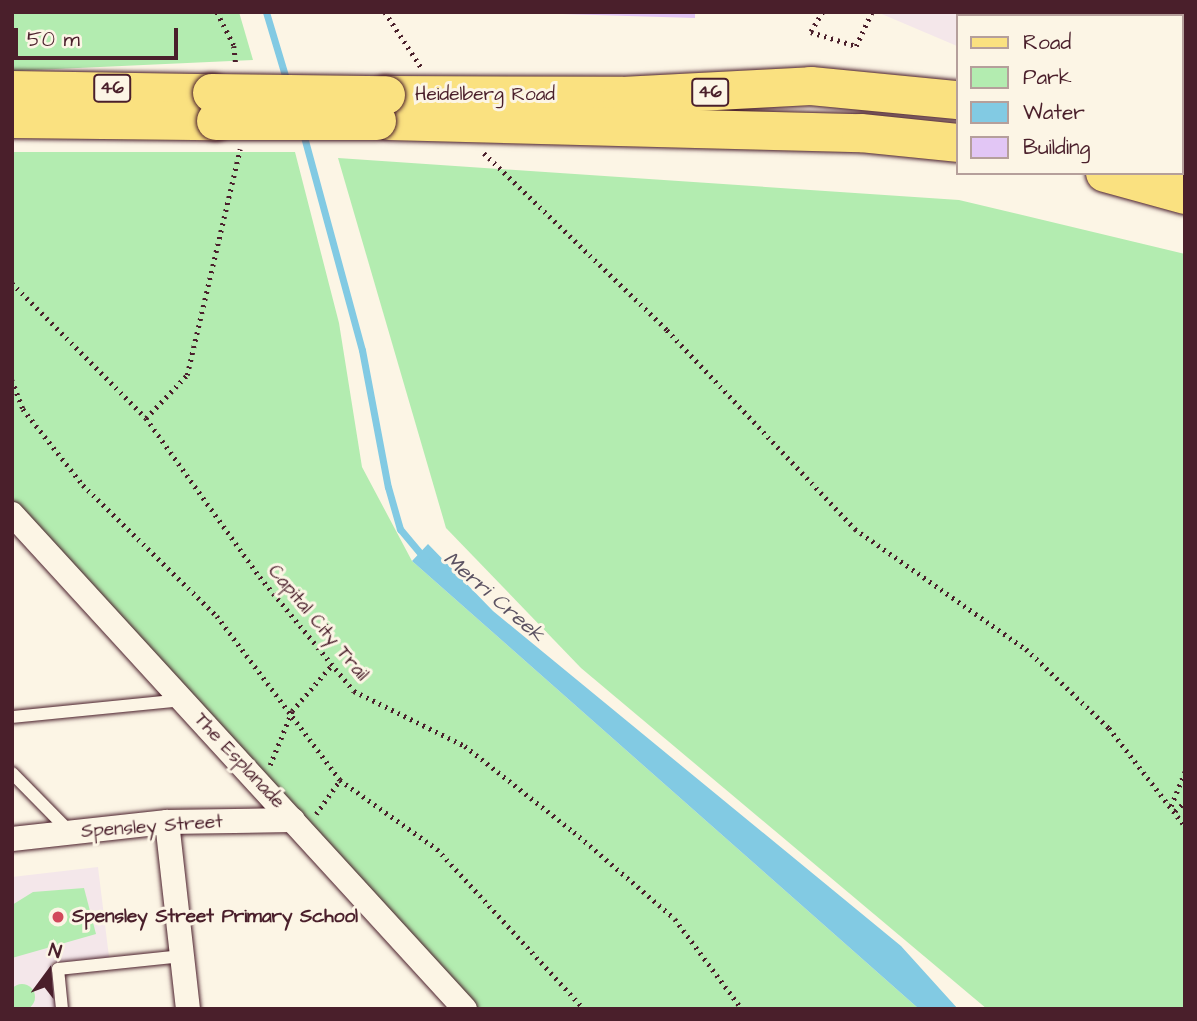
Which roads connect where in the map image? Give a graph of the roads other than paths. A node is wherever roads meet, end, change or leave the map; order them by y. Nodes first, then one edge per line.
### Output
1 (12, 90) edge
2 (956, 100) edge
3 (226, 108) junction
4 (387, 108) junction
5 (12, 118) edge
6 (956, 143) edge
7 (1112, 175) edge
8 (1185, 195) edge
9 (12, 514) edge
10 (182, 700) junction
11 (12, 717) edge
12 (12, 773) edge
13 (304, 817) junction
14 (167, 822) junction
15 (70, 832) junction
16 (12, 839) edge
17 (182, 956) junction
18 (62, 1009) edge
19 (188, 1009) edge
20 (465, 1009) edge

1 - 3 main road, Heidelberg Road / 46
2 - 4 main road, Heidelberg Road / 46
3 - 4 main road, Heidelberg Road / 46, bridge
3 - 5 main road, Heidelberg Road / 46
4 - 6 main road, Heidelberg Road / 46
7 - 8 main road
9 - 10 street, The Esplanade
10 - 11 lane
10 - 13 street, The Esplanade
12 - 15 lane
13 - 14 street, Spensley Street
13 - 20 street, The Esplanade
14 - 15 street, Spensley Street
14 - 17 street
15 - 16 street, Spensley Street
17 - 18 lane
17 - 19 street

